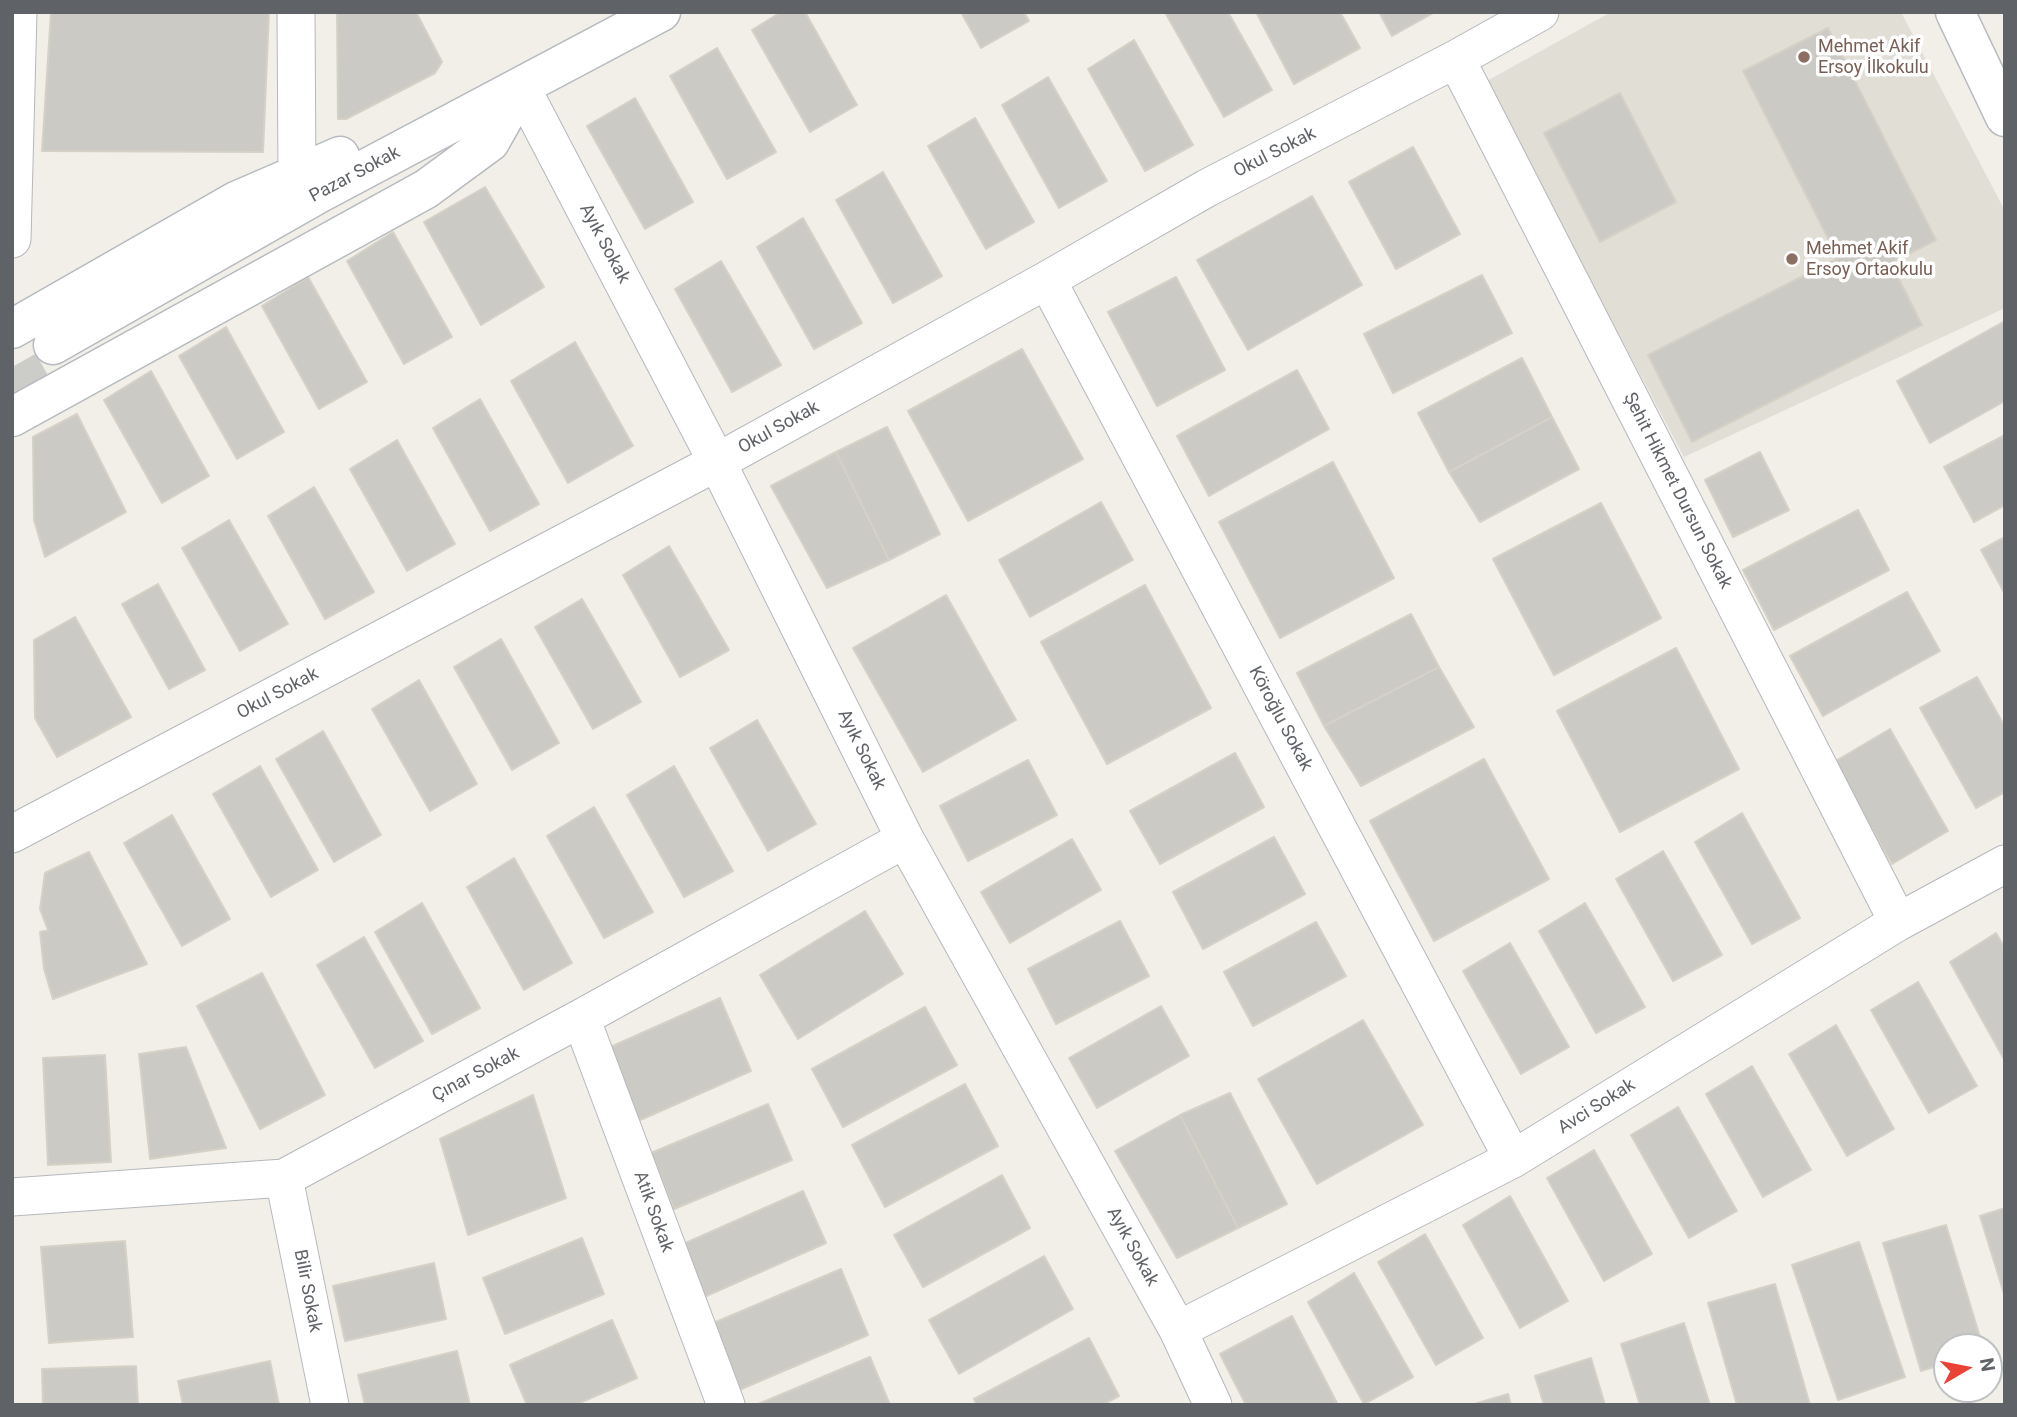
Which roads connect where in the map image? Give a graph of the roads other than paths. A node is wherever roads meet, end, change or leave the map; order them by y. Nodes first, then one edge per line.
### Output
1 (18, 12) edge
2 (296, 12) edge
3 (661, 12) edge
4 (1540, 12) edge
5 (1955, 12) edge
6 (1457, 59) junction
7 (521, 87) junction
8 (2005, 117) edge
9 (297, 175) junction
10 (12, 239) edge
11 (1047, 280) junction
12 (12, 329) edge
13 (54, 355) tunnel mouth
14 (12, 417) edge
15 (718, 462) junction
16 (12, 834) edge
17 (905, 839) junction
18 (2005, 864) edge
19 (1898, 922) junction
20 (581, 1018) junction
21 (1513, 1159) junction
22 (284, 1178) junction
23 (12, 1197) edge
24 (1178, 1330) junction
25 (330, 1405) edge
26 (726, 1405) edge
27 (1213, 1405) edge

1 - 10 street
2 - 9 street
3 - 7 main road, Pazar Sokak
4 - 6 street, Okul Sokak
5 - 8 main road
6 - 11 street, Okul Sokak
6 - 19 street, Şehit Hikmet Dursun Sokak
7 - 9 main road
7 - 13 main road, Pazar Sokak
7 - 14 main road
7 - 15 street, Ayık Sokak
9 - 12 main road
11 - 15 street, Okul Sokak
11 - 21 street, Köroğlu Sokak
15 - 16 street, Okul Sokak
15 - 17 street, Ayık Sokak
17 - 20 street, Çınar Sokak
17 - 24 street, Ayık Sokak
18 - 19 street, Avci Sokak
19 - 21 street, Avci Sokak
20 - 22 street, Çınar Sokak
20 - 26 street, Atik Sokak
21 - 24 street, Avci Sokak
22 - 23 street, Çınar Sokak
22 - 25 street, Bilir Sokak
24 - 27 street, Ayık Sokak

